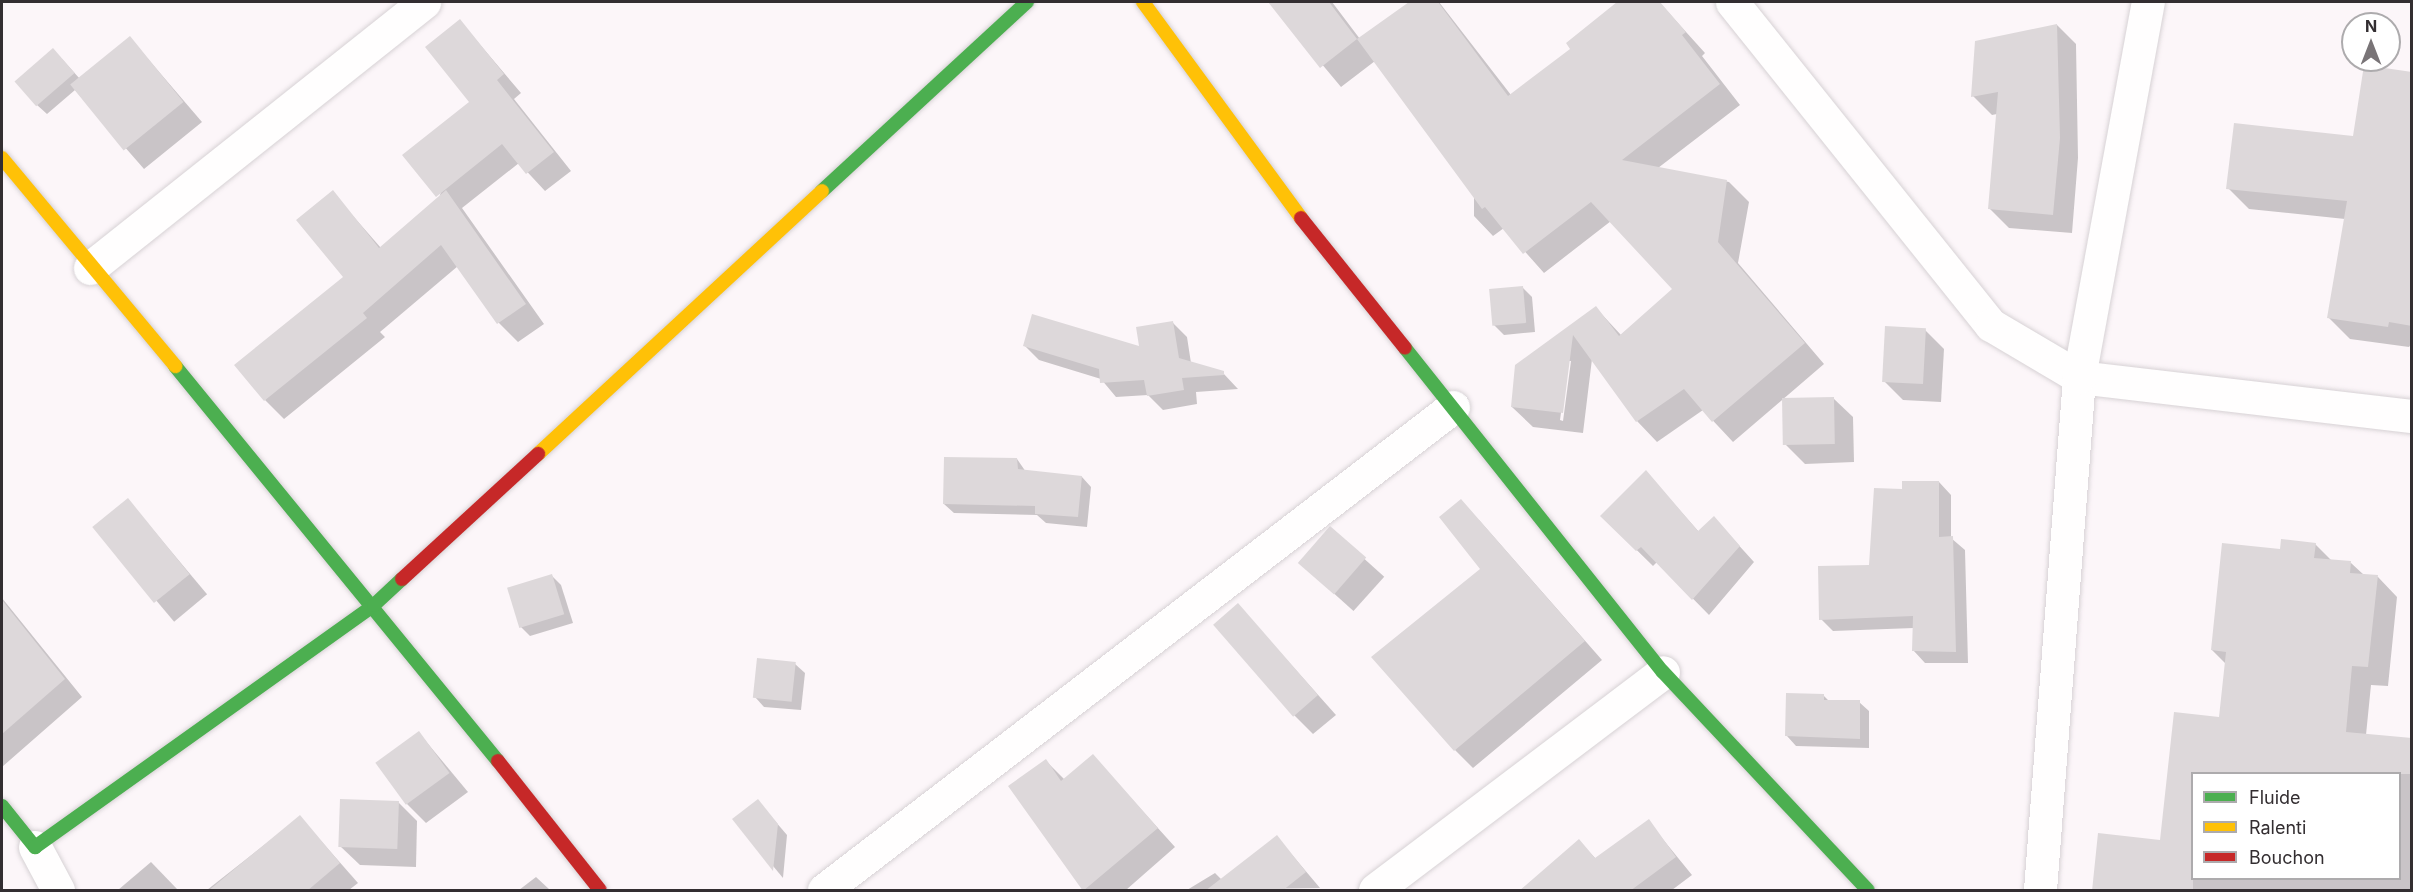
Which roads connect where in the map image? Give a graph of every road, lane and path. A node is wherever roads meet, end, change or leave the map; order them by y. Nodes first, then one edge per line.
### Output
1 (424, 2) edge
2 (1027, 2) edge
3 (1143, 2) edge
4 (1732, 2) edge
5 (2148, 2) edge
6 (2, 158) edge
7 (90, 268) junction
8 (2079, 377) junction
9 (1453, 407) junction
10 (2412, 416) edge
11 (374, 605) junction
12 (1663, 672) junction
13 (2, 806) edge
14 (35, 847) junction
15 (58, 891) edge
16 (600, 891) edge
17 (824, 891) edge
18 (1375, 891) edge
19 (1868, 891) edge
20 (2040, 891) edge

1 - 7 street
2 - 11 street
3 - 9 street
4 - 8 street
5 - 8 street
6 - 7 street
7 - 11 street
8 - 10 street
8 - 20 street
9 - 12 street
9 - 17 street
11 - 14 street
11 - 16 street
12 - 18 street
12 - 19 street
13 - 14 street
14 - 15 street

